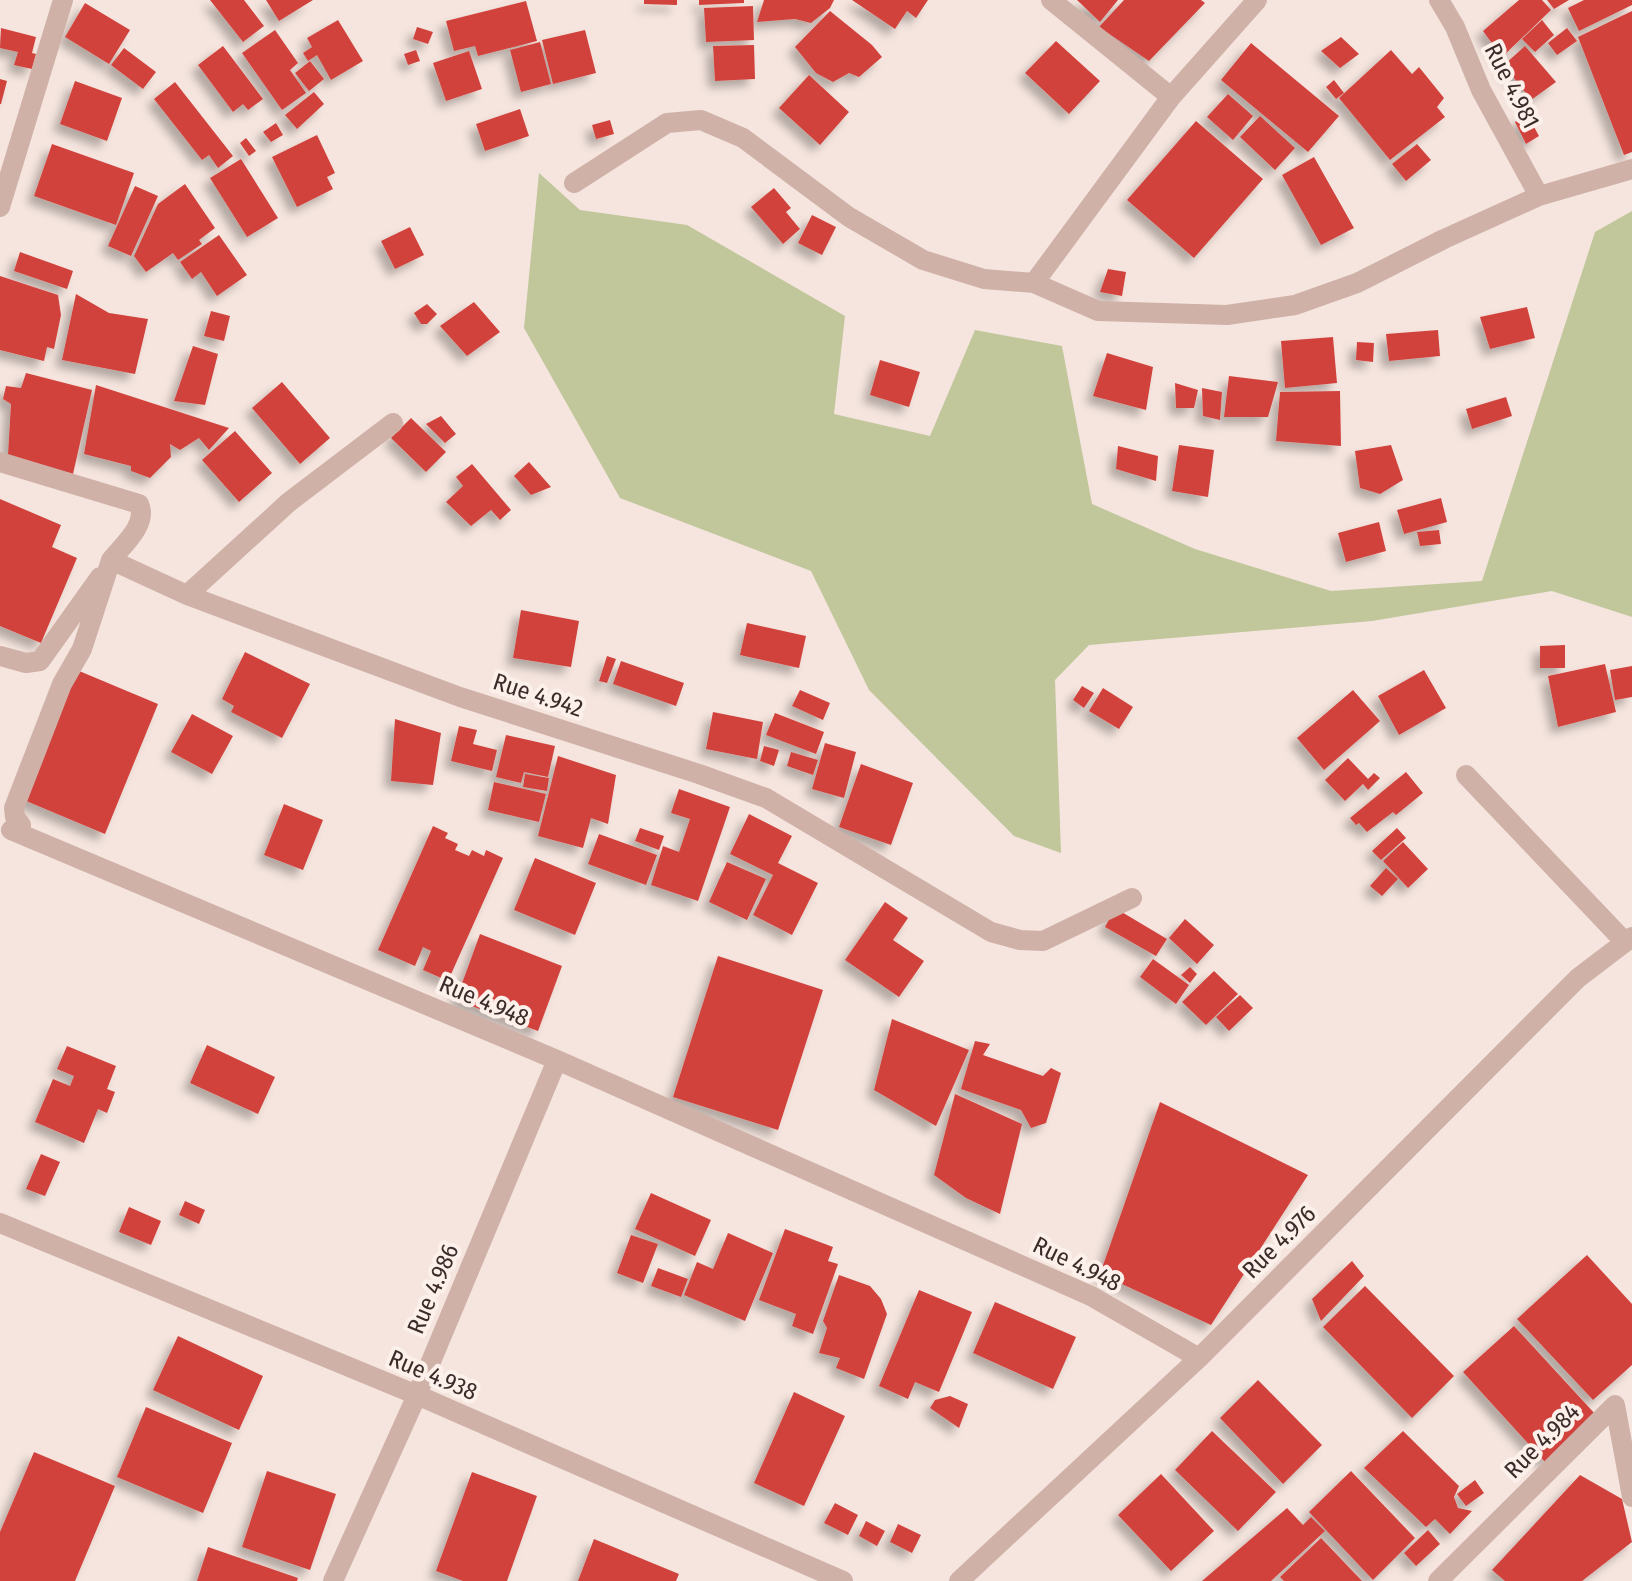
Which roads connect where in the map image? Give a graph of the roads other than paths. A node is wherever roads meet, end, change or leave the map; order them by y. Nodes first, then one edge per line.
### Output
1 (63, 0) edge
2 (1051, 0) edge
3 (1257, 0) edge
4 (1439, 0) edge
5 (1171, 97) junction
6 (1632, 169) edge
7 (574, 183) dead end
8 (1539, 196) junction
9 (0, 207) edge
10 (1034, 283) junction
11 (393, 423) dead end
12 (0, 462) edge
13 (111, 560) junction
14 (187, 595) junction
15 (0, 656) edge
16 (1466, 775) dead end
17 (6, 833) edge
18 (1132, 898) dead end
19 (1628, 939) edge
20 (557, 1060) junction
21 (0, 1223) edge
22 (1199, 1358) junction
23 (417, 1395) junction
24 (1624, 1398) edge
25 (1632, 1497) edge
26 (333, 1581) edge
27 (843, 1581) edge
28 (959, 1581) edge
29 (1438, 1581) edge

1 - 9 street
2 - 5 street
3 - 5 street
4 - 8 street, Rue 4.981
5 - 10 street
6 - 8 street
7 - 10 street
8 - 10 street
11 - 14 street
12 - 13 street
13 - 14 street, Rue 4.942
13 - 15 street
13 - 17 street, Rue 4.948
14 - 18 street, Rue 4.942
16 - 19 street
17 - 20 street, Rue 4.948
19 - 22 street, Rue 4.976
20 - 22 street, Rue 4.948
20 - 23 street, Rue 4.986
21 - 23 street, Rue 4.938
22 - 28 street, Rue 4.976
23 - 26 street, Rue 4.986
23 - 27 street, Rue 4.938
24 - 25 street, Rue 4.984
24 - 29 street, Rue 4.984

